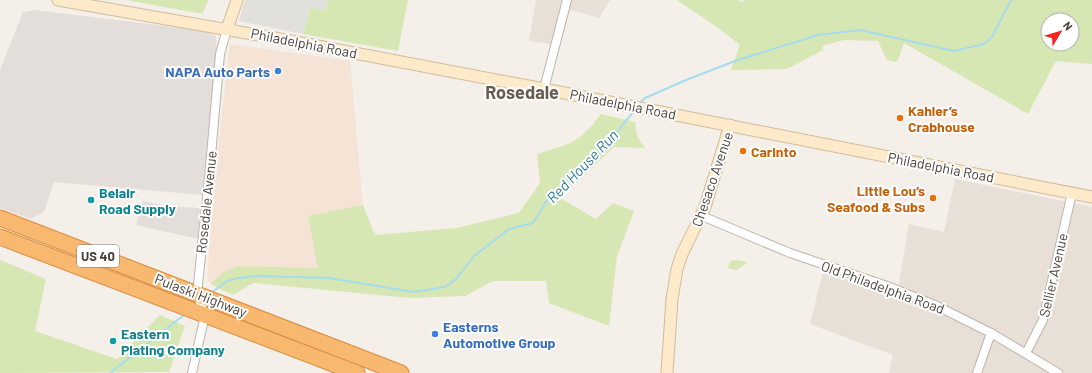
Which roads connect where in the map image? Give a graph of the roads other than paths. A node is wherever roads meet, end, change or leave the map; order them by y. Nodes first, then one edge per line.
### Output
1 (58, 0) edge
2 (237, 0) edge
3 (567, 0) edge
4 (226, 29) junction
5 (544, 89) junction
6 (730, 125) junction
7 (1072, 194) junction
8 (1092, 197) edge
9 (702, 216) junction
10 (0, 218) edge
11 (0, 236) edge
12 (197, 294) junction
13 (205, 315) junction
14 (991, 333) junction
15 (1026, 353) junction
16 (192, 373) edge
17 (357, 373) edge
18 (401, 373) edge
19 (667, 373) edge
20 (977, 373) edge
21 (1058, 373) edge

1 - 4 main road, Philadelphia Road
2 - 4 main road
3 - 5 street
4 - 5 main road, Philadelphia Road
4 - 12 street, Rosedale Avenue
5 - 6 main road, Philadelphia Road
6 - 7 main road, Philadelphia Road
6 - 9 main road, Chesaco Avenue
7 - 8 main road, Philadelphia Road
7 - 15 street, Sellier Avenue
9 - 14 street, Old Philadelphia Road
9 - 19 main road, Chesaco Avenue
10 - 12 highway, Pulaski Highway / US 40
11 - 13 highway, Pulaski Highway / US 40
12 - 13 street, Rosedale Avenue
12 - 18 highway, Pulaski Highway / US 40
13 - 16 street
13 - 17 highway, Pulaski Highway / US 40
14 - 15 street, Old Philadelphia Road
14 - 20 street
15 - 21 street, Old Philadelphia Road

